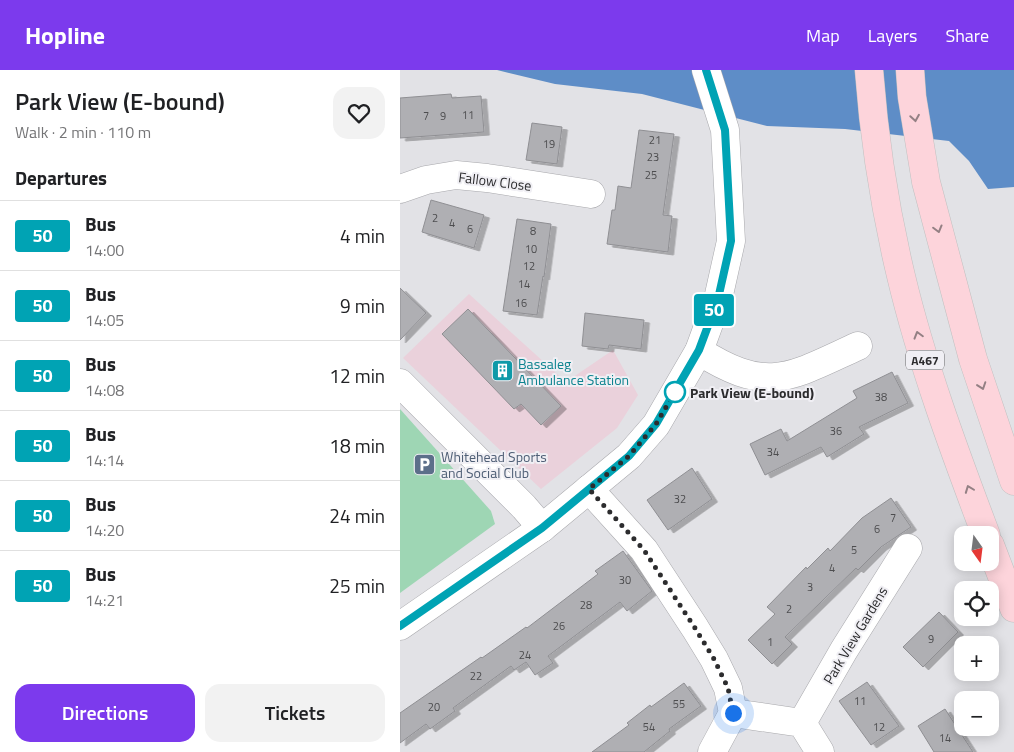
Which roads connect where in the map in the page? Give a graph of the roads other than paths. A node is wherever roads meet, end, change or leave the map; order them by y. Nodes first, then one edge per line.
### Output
1 (706, 70) edge
2 (869, 70) edge
3 (910, 70) edge
4 (400, 188) edge
5 (591, 194) dead end
6 (858, 346) dead end
7 (699, 350) junction
8 (400, 383) edge
9 (1014, 481) edge
10 (589, 489) junction
11 (983, 526) edge
12 (542, 528) junction
13 (908, 548) dead end
14 (999, 569) edge
15 (1014, 608) edge
16 (400, 626) edge
17 (733, 713) junction
18 (802, 724) junction
19 (712, 752) edge
20 (820, 752) edge

1 - 7 street
11 -> 2 main road, A467
3 -> 9 main road
4 - 5 street, Fallow Close
6 - 7 street
7 - 10 street
8 - 12 street
10 - 12 street
10 - 17 street
12 - 16 street
13 - 18 street, Park View Gardens
14 - 15 main road
17 - 18 street
17 - 19 street
18 - 20 street

